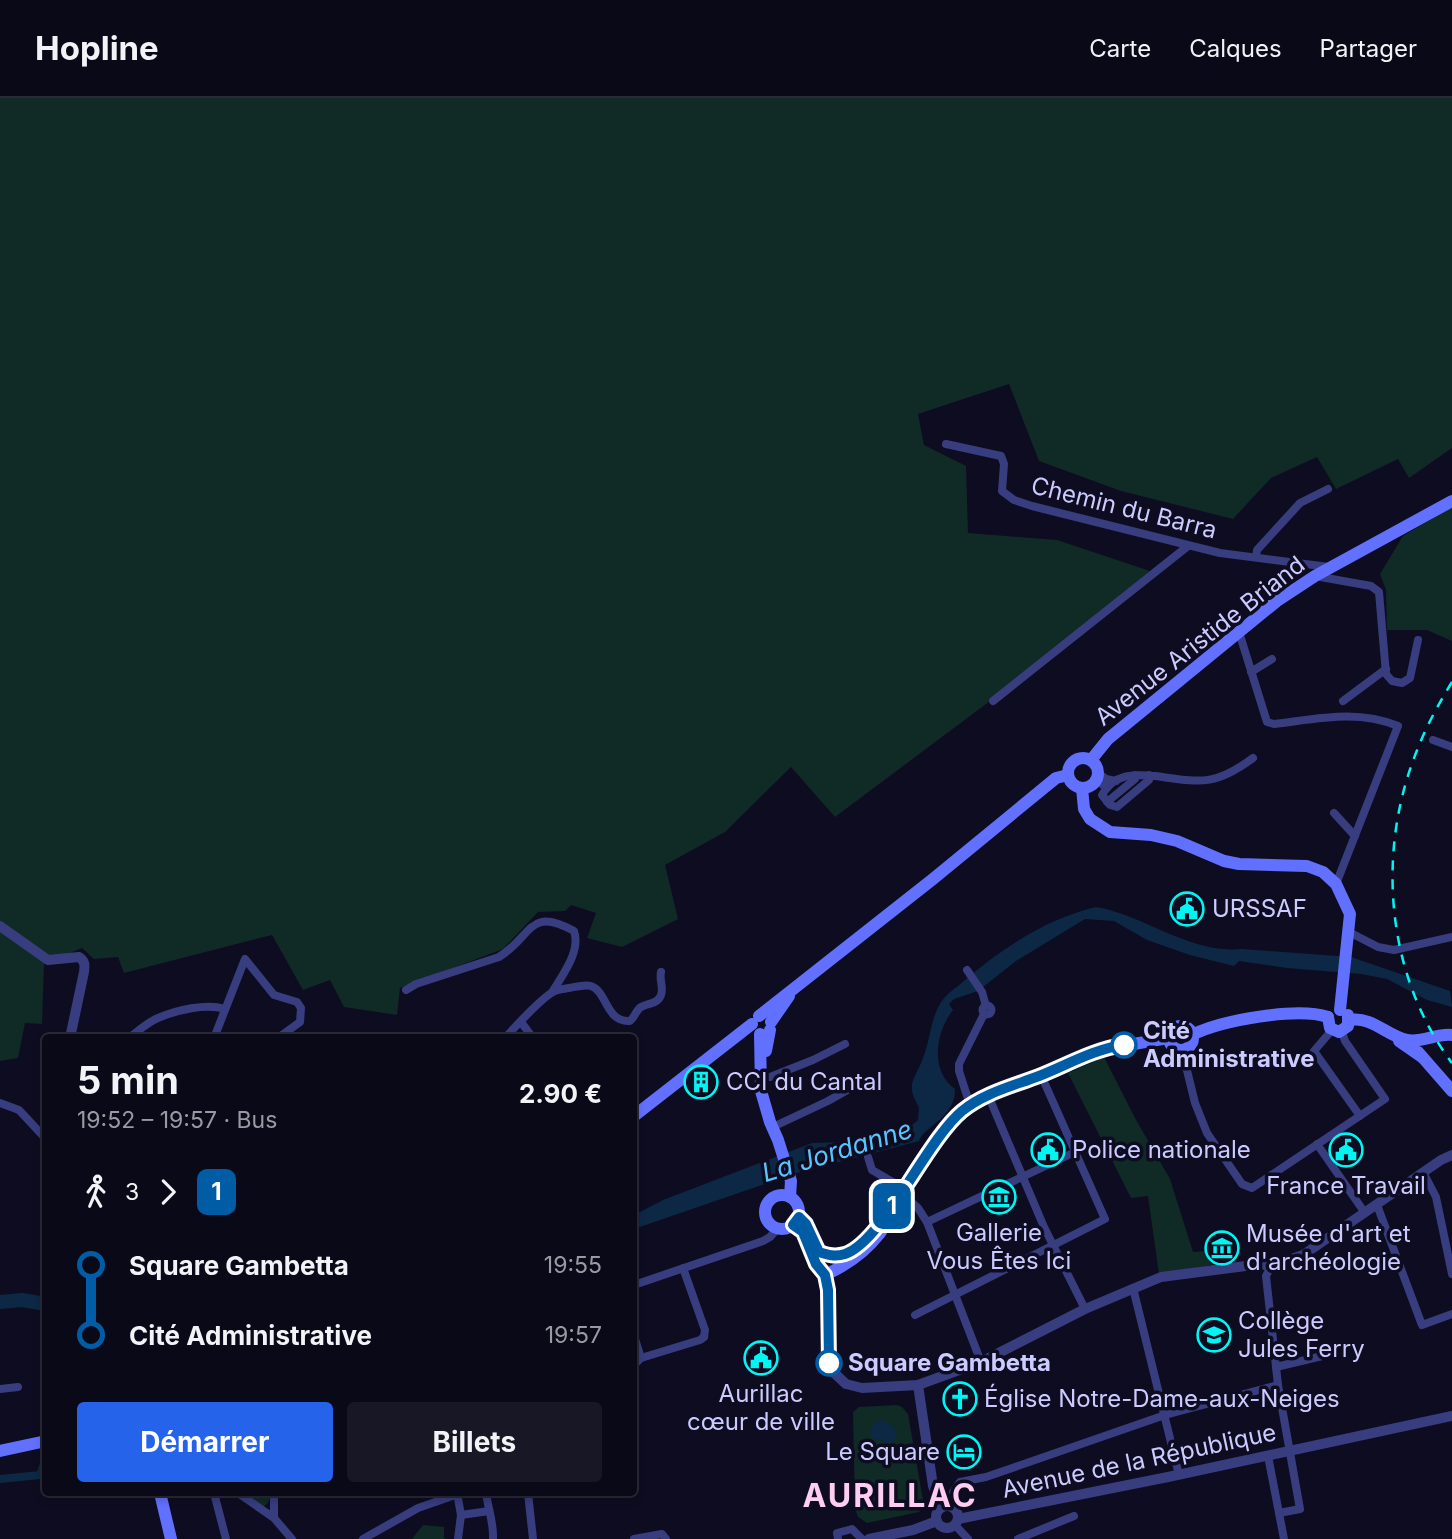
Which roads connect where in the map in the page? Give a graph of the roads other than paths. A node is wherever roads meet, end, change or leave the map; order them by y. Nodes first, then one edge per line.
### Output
1 (946, 444) dead end
2 (1328, 489) dead end
3 (1452, 501) edge
4 (1188, 546) junction
5 (1256, 557) junction
6 (1331, 567) junction
7 (1315, 576) junction
8 (1239, 632) junction
9 (1418, 640) dead end
10 (1272, 659) dead end
11 (1386, 669) junction
12 (1251, 672) junction
13 (993, 701) dead end
14 (1343, 701) dead end
15 (1433, 740) dead end
16 (1452, 747) edge
17 (1253, 758) dead end
18 (1091, 760) junction
19 (1098, 772) junction
20 (1068, 775) junction
21 (1131, 775) junction
22 (1149, 775) junction
23 (1116, 781) junction
24 (1087, 787) junction
25 (1107, 788) junction
26 (1107, 802) junction
27 (1334, 813) dead end
28 (1355, 836) junction
29 (1336, 884) junction
30 (0, 926) edge
31 (1349, 932) junction
32 (1452, 937) edge
33 (967, 970) dead end
34 (661, 972) dead end
35 (405, 990) dead end
36 (553, 991) junction
37 (225, 1009) junction
38 (521, 1022) junction
39 (1340, 1022) junction
40 (762, 1028) junction
41 (72, 1034) edge
42 (135, 1034) edge
43 (216, 1034) edge
44 (284, 1034) edge
45 (509, 1034) edge
46 (530, 1034) edge
47 (1192, 1035) junction
48 (1452, 1035) edge
49 (1168, 1038) junction
50 (1406, 1040) junction
51 (845, 1044) dead end
52 (1182, 1050) junction
53 (1422, 1056) junction
54 (1041, 1075) junction
55 (858, 1084) dead end
56 (766, 1088) junction
57 (1452, 1091) edge
58 (988, 1095) junction
59 (3, 1103) edge
60 (970, 1105) junction
61 (637, 1114) edge
62 (1360, 1116) junction
63 (774, 1127) junction
64 (42, 1135) edge
65 (1317, 1144) junction
66 (1075, 1152) junction
67 (1452, 1155) edge
68 (868, 1157) dead end
69 (1423, 1172) junction
70 (1023, 1176) junction
71 (902, 1191) junction
72 (790, 1197) junction
73 (1377, 1205) junction
74 (1365, 1213) junction
75 (796, 1221) junction
76 (927, 1222) junction
77 (777, 1229) junction
78 (1053, 1244) junction
79 (819, 1252) junction
80 (1271, 1266) junction
81 (683, 1268) junction
82 (1452, 1274) edge
83 (825, 1275) junction
84 (637, 1284) edge
85 (1133, 1288) junction
86 (955, 1294) junction
87 (1085, 1309) junction
88 (1452, 1314) edge
89 (915, 1315) dead end
90 (637, 1345) edge
91 (1335, 1353) dead end
92 (641, 1358) junction
93 (637, 1361) edge
94 (981, 1362) junction
95 (1276, 1367) junction
96 (918, 1385) junction
97 (1278, 1385) junction
98 (18, 1387) dead end
99 (901, 1387) junction
100 (0, 1389) edge
101 (921, 1410) junction
102 (1165, 1415) junction
103 (1452, 1416) edge
104 (42, 1442) edge
105 (0, 1451) edge
106 (1289, 1452) junction
107 (1268, 1456) junction
108 (1179, 1475) junction
109 (161, 1496) edge
110 (215, 1496) edge
111 (242, 1496) edge
112 (274, 1496) edge
113 (450, 1496) edge
114 (458, 1496) edge
115 (486, 1496) edge
116 (528, 1496) edge
117 (947, 1508) junction
118 (489, 1511) junction
119 (1279, 1513) junction
120 (461, 1515) junction
121 (1074, 1516) dead end
122 (274, 1518) junction
123 (937, 1521) junction
124 (956, 1522) junction
125 (837, 1536) edge
126 (662, 1537) edge
127 (171, 1539) edge
128 (226, 1539) edge
129 (292, 1539) edge
130 (363, 1539) edge
131 (458, 1539) edge
132 (494, 1539) edge
133 (533, 1539) edge
134 (634, 1539) edge
135 (862, 1539) edge
136 (869, 1539) edge
137 (968, 1539) edge
138 (1018, 1539) edge
139 (1284, 1539) edge

1 - 4 street, Chemin du Barra
2 - 5 street
3 - 6 main road, Avenue Aristide Briand
4 - 5 street, Chemin du Barra
4 - 13 street
5 - 6 street, Chemin du Barra
6 - 7 main road, Avenue Aristide Briand
7 - 8 main road, Avenue Aristide Briand
7 - 11 street
8 - 12 street
8 - 18 main road, Avenue Aristide Briand
9 - 11 street
10 - 12 street
11 - 14 street
12 - 28 street
15 - 16 street
17 - 22 street
18 - 19 main road
18 - 20 main road
19 - 23 street
19 - 24 main road
20 - 24 main road
20 - 40 main road
21 - 22 street
21 - 23 street
21 - 26 street
22 - 26 street
23 - 25 street
24 - 25 street
24 - 29 main road
25 - 26 street
27 - 28 street
28 - 29 street
29 - 31 main road
30 - 41 street
31 - 32 street
31 - 39 main road
33 - 60 street
34 - 36 street
35 - 36 street
36 - 38 street
37 - 42 street
37 - 43 street
37 - 44 street
38 - 45 street
38 - 46 street
39 - 47 main road
39 - 50 main road
39 - 53 main road
39 - 62 street
39 - 62 street
40 - 56 main road
40 - 61 main road
47 - 49 main road
47 - 52 main road
48 - 50 main road
49 - 52 main road
49 - 54 main road
50 - 53 main road
51 - 56 street
52 - 65 street
53 - 57 main road
54 - 58 main road
54 - 66 street
55 - 63 street
56 - 63 main road
58 - 60 main road
58 - 70 street
59 - 64 street
60 - 71 main road
62 - 65 street
63 - 72 main road
65 - 74 street
66 - 70 street
66 - 78 street
67 - 69 street
68 - 71 street
69 - 73 street
69 - 82 street
70 - 76 street
70 - 78 street
71 - 76 street
71 - 79 main road
71 - 83 main road
72 - 75 main road
72 - 77 main road
73 - 74 street
73 - 88 street
74 - 80 street
75 - 77 main road
75 - 79 main road
75 - 83 main road
76 - 86 street
77 - 81 street
78 - 86 street
78 - 87 street
79 - 83 street
80 - 85 street
80 - 95 street
81 - 84 street
81 - 92 street
83 - 99 street
85 - 87 street
85 - 102 street
86 - 89 street
86 - 94 street
87 - 94 street
90 - 92 street
91 - 95 street
92 - 93 street
94 - 96 street
95 - 97 street
96 - 99 street
96 - 101 street
97 - 102 street
97 - 106 street
98 - 100 street
99 - 101 street
101 - 117 street
102 - 108 street
102 - 117 street
103 - 106 street, Avenue de la République
104 - 105 main road
106 - 107 street, Avenue de la République
106 - 119 street
107 - 108 street, Avenue de la République
107 - 119 street
108 - 124 street, Avenue de la République
109 - 127 main road
110 - 128 street
111 - 122 street
112 - 122 street
113 - 130 street
114 - 120 street
115 - 118 street
116 - 133 street
117 - 123 street
117 - 124 street
118 - 120 street
118 - 132 street
119 - 139 street
120 - 131 street
121 - 138 street
122 - 129 street
123 - 124 street
123 - 136 street
124 - 137 street
125 - 135 street
126 - 134 street

